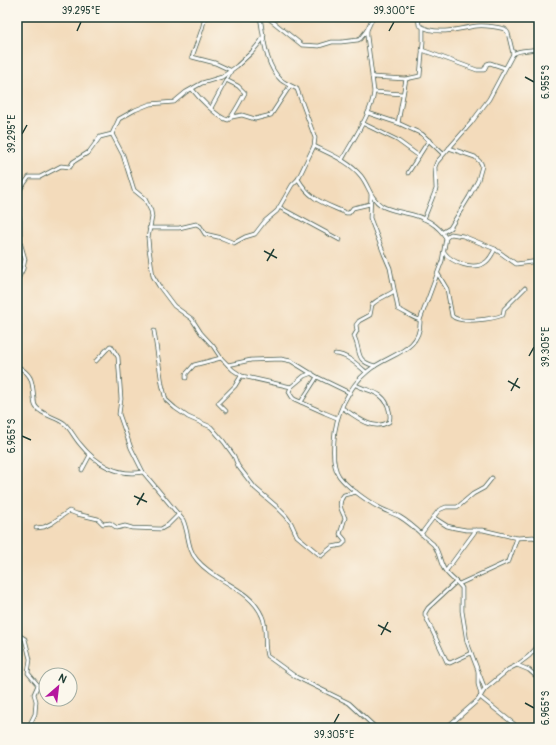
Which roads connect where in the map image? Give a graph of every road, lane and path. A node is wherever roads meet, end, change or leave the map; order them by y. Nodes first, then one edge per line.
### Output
1 (204, 17) edge
2 (260, 17) edge
3 (267, 17) edge
4 (373, 17) edge
5 (418, 17) edge
6 (423, 28) junction
7 (367, 30) junction
8 (264, 35) junction
9 (539, 48) edge
10 (422, 50) junction
11 (513, 54) junction
12 (505, 68) junction
13 (231, 70) junction
14 (372, 77) junction
15 (406, 79) junction
16 (226, 80) junction
17 (290, 86) junction
18 (192, 89) junction
19 (374, 92) junction
20 (403, 94) junction
21 (211, 108) junction
22 (368, 113) junction
23 (232, 117) junction
24 (362, 123) junction
25 (398, 123) junction
26 (112, 134) junction
27 (429, 140) junction
28 (314, 146) junction
29 (449, 148) junction
30 (443, 154) junction
31 (419, 156) junction
32 (342, 160) junction
33 (408, 174) dead end
34 (298, 179) junction
35 (17, 194) edge
36 (371, 194) junction
37 (370, 204) junction
38 (17, 208) edge
39 (279, 208) junction
40 (424, 219) junction
41 (149, 228) junction
42 (443, 232) junction
43 (446, 238) junction
44 (340, 240) dead end
45 (495, 249) junction
46 (444, 252) junction
47 (539, 261) edge
48 (438, 274) junction
49 (17, 281) edge
50 (526, 288) dead end
51 (394, 291) junction
52 (420, 320) junction
53 (154, 331) dead end
54 (335, 354) dead end
55 (221, 358) junction
56 (96, 361) dead end
57 (228, 365) junction
58 (17, 366) edge
59 (375, 366) junction
60 (366, 372) junction
61 (312, 373) junction
62 (241, 376) junction
63 (317, 377) junction
64 (186, 378) dead end
65 (356, 385) junction
66 (291, 387) junction
67 (350, 393) junction
68 (301, 402) junction
69 (342, 408) junction
70 (226, 411) dead end
71 (337, 418) junction
72 (90, 455) junction
73 (82, 470) dead end
74 (143, 472) junction
75 (492, 478) dead end
76 (356, 492) junction
77 (179, 514) junction
78 (434, 517) junction
79 (36, 528) dead end
80 (476, 530) junction
81 (421, 534) junction
82 (517, 538) junction
83 (539, 539) edge
84 (446, 572) junction
85 (458, 583) junction
86 (17, 634) edge
87 (539, 645) edge
88 (471, 653) junction
89 (517, 665) junction
90 (477, 669) junction
91 (539, 679) edge
92 (485, 689) junction
93 (480, 696) junction
94 (451, 726) edge
95 (28, 728) edge
96 (376, 728) edge
97 (446, 728) edge
98 (516, 728) edge

1 - 13 street
2 - 8 street
3 - 7 street
4 - 7 street
5 - 6 street
6 - 10 street
6 - 11 street
7 - 14 street
8 - 13 street
8 - 17 street
9 - 11 street
10 - 12 street
10 - 15 street
11 - 12 street
12 - 29 street
13 - 16 street
13 - 18 street
14 - 15 street
14 - 19 street
15 - 20 street
16 - 21 street
16 - 23 street
17 - 23 street
17 - 28 street
18 - 21 street
18 - 26 street
19 - 20 street
19 - 22 street
20 - 25 street
21 - 23 street
22 - 24 street
22 - 25 street
24 - 31 street
24 - 32 street
25 - 27 street
26 - 35 street
26 - 41 street
27 - 30 street
27 - 31 street
28 - 32 street
28 - 34 street
29 - 30 street
29 - 42 street
30 - 40 street
31 - 33 street
32 - 36 street
34 - 37 street
34 - 39 street
36 - 37 street
36 - 40 street
37 - 51 street
38 - 49 street
39 - 41 street
39 - 44 street
40 - 42 street
41 - 55 street
42 - 43 street
43 - 45 street
43 - 46 street
45 - 46 street
45 - 47 street
46 - 48 street
48 - 50 street
48 - 52 street
51 - 52 street
51 - 59 street
52 - 59 street
53 - 76 street
54 - 60 street
55 - 57 street
55 - 64 street
56 - 74 street
57 - 61 street
57 - 62 street
58 - 72 street
59 - 60 street
60 - 65 street
61 - 63 street
61 - 66 street
62 - 66 street
62 - 70 street
63 - 67 street
63 - 68 street
65 - 67 street
65 - 69 street
66 - 68 street
67 - 69 street
68 - 71 street
69 - 71 street
71 - 76 street
72 - 73 street
72 - 74 street
74 - 77 street
75 - 78 street
76 - 81 street
77 - 79 street
77 - 96 street
78 - 80 street
78 - 81 street
80 - 82 street
80 - 84 street
81 - 84 street
82 - 83 street
82 - 85 street
84 - 85 street
85 - 88 street
85 - 88 street
86 - 95 street
87 - 89 street
88 - 90 street
89 - 91 street
89 - 92 street
90 - 92 street
90 - 93 street
92 - 93 street
93 - 94 street
93 - 98 street
94 - 97 street

